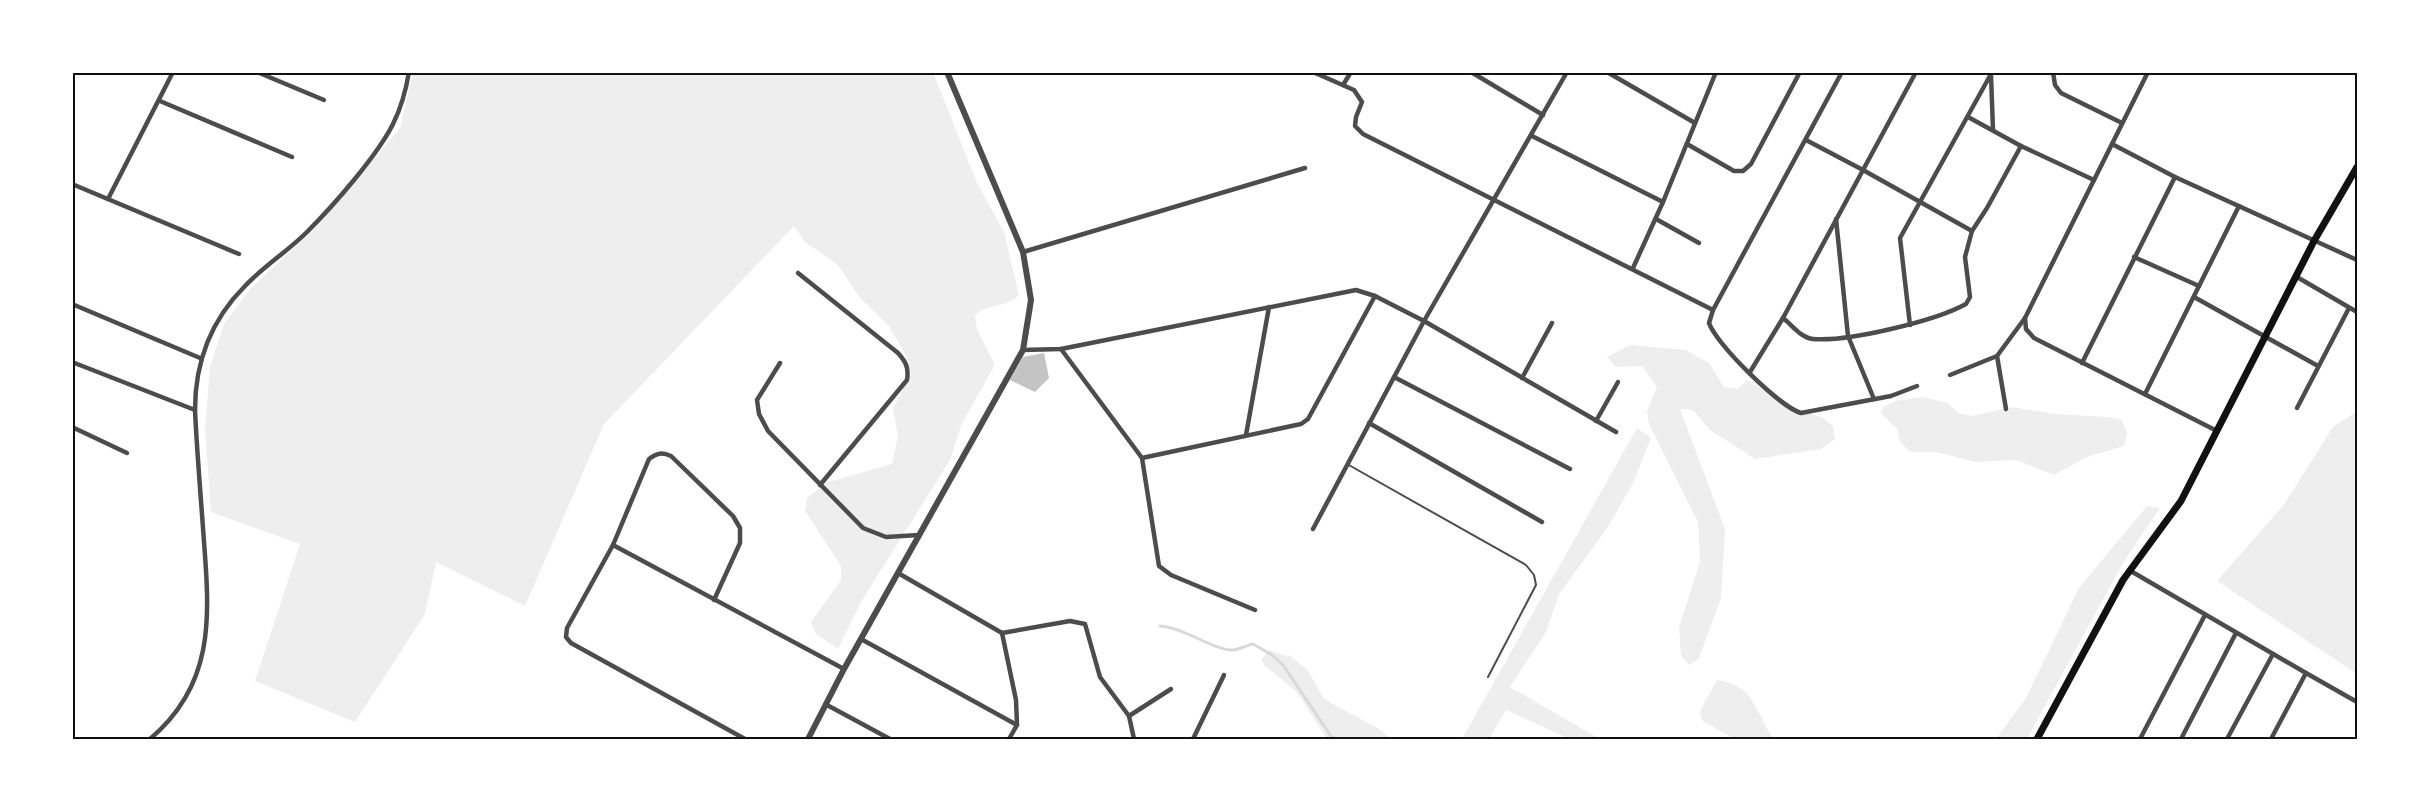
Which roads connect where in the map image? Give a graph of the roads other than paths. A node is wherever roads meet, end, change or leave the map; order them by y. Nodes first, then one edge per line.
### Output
1 (173, 72) edge
2 (257, 72) edge
3 (410, 72) edge
4 (946, 72) edge
5 (1313, 72) edge
6 (1351, 72) edge
7 (1471, 72) edge
8 (1567, 72) edge
9 (1607, 72) edge
10 (1716, 72) edge
11 (1800, 72) edge
12 (1842, 72) edge
13 (1916, 72) edge
14 (2053, 72) edge
15 (2148, 72) edge
16 (1991, 73) edge
17 (1343, 85) junction
18 (160, 100) junction
19 (324, 100) dead end
20 (1543, 115) junction
21 (1968, 117) junction
22 (1695, 123) junction
23 (2122, 123) junction
24 (1993, 130) junction
25 (1532, 136) junction
26 (1806, 140) junction
27 (1687, 144) junction
28 (2112, 144) junction
29 (2020, 146) junction
30 (292, 158) dead end
31 (2357, 167) edge
32 (1305, 168) dead end
33 (1863, 170) junction
34 (2175, 177) junction
35 (2094, 180) junction
36 (72, 184) edge
37 (108, 199) junction
38 (1494, 200) junction
39 (1919, 201) junction
40 (1664, 202) junction
41 (2239, 206) junction
42 (1656, 219) junction
43 (1836, 219) junction
44 (1972, 231) junction
45 (2314, 241) junction
46 (1699, 243) dead end
47 (1023, 252) junction
48 (239, 254) dead end
49 (2134, 257) junction
50 (2357, 260) edge
51 (1633, 268) junction
52 (798, 273) dead end
53 (2296, 277) junction
54 (2199, 286) junction
55 (1375, 296) junction
56 (2194, 297) junction
57 (72, 304) edge
58 (1269, 307) junction
59 (2349, 308) junction
60 (1713, 310) junction
61 (2357, 312) edge
62 (1783, 318) junction
63 (2025, 318) junction
64 (1424, 321) junction
65 (1552, 323) dead end
66 (1910, 324) junction
67 (1848, 336) junction
68 (2267, 337) junction
69 (1023, 350) junction
70 (1061, 350) junction
71 (1997, 356) junction
72 (200, 358) junction
73 (72, 362) edge
74 (780, 363) dead end
75 (2082, 363) junction
76 (2318, 366) junction
77 (1750, 372) junction
78 (1950, 375) dead end
79 (1394, 377) junction
80 (1522, 378) junction
81 (1618, 382) dead end
82 (1917, 386) dead end
83 (2145, 394) junction
84 (1874, 399) junction
85 (2297, 408) dead end
86 (2006, 409) dead end
87 (195, 410) junction
88 (1596, 421) junction
89 (1369, 423) junction
90 (72, 427) edge
91 (2217, 431) junction
92 (1616, 432) dead end
93 (1246, 435) junction
94 (127, 453) dead end
95 (1142, 458) junction
96 (1347, 464) junction
97 (1570, 469) dead end
98 (820, 485) junction
99 (1542, 522) dead end
100 (1314, 530) dead end
101 (919, 535) junction
102 (613, 545) junction
103 (2129, 570) junction
104 (898, 573) junction
105 (714, 600) junction
106 (1255, 610) dead end
107 (2205, 615) junction
108 (1002, 633) junction
109 (2236, 633) junction
110 (861, 639) junction
111 (2273, 654) junction
112 (844, 669) junction
113 (2306, 673) junction
114 (1224, 675) dead end
115 (1488, 677) dead end
116 (1171, 689) dead end
117 (2357, 702) edge
118 (827, 705) junction
119 (1129, 716) junction
120 (1017, 725) junction
121 (150, 739) edge
122 (745, 739) edge
123 (808, 739) edge
124 (890, 739) edge
125 (1009, 739) edge
126 (1134, 739) edge
127 (1193, 739) edge
128 (2037, 739) edge
129 (2139, 739) edge
130 (2181, 739) edge
131 (2227, 739) edge
132 (2271, 739) edge

1 - 18 street
2 - 19 street
3 - 72 street
4 - 47 street
5 - 17 street
6 - 17 street
7 - 20 street
8 - 20 street
9 - 22 street
10 - 22 street
11 - 27 street
12 - 26 street
13 - 33 street
14 - 23 street
15 - 23 street
16 - 21 street
16 - 24 street
17 - 38 street
18 - 30 street
18 - 37 street
20 - 25 street
21 - 24 street
21 - 39 street
22 - 27 street
23 - 28 street
24 - 29 street
25 - 38 street
25 - 40 street
26 - 33 street
26 - 60 street
27 - 40 street
28 - 34 street
28 - 35 street
29 - 35 street
29 - 44 street
31 - 45 main road
32 - 47 street
33 - 39 street
33 - 43 street
34 - 41 street
34 - 49 street
35 - 63 street
36 - 37 street
37 - 48 street
38 - 51 street
38 - 64 street
39 - 44 street
39 - 66 street
40 - 42 street
41 - 45 street
41 - 54 street
42 - 46 street
42 - 51 street
43 - 62 street
43 - 67 street
44 - 66 street
45 - 50 street
45 - 53 main road
47 - 69 street
49 - 54 street
49 - 75 street
51 - 60 street
52 - 98 street
53 - 59 street
53 - 68 main road
54 - 56 street
55 - 58 street
55 - 64 street
55 - 93 street
56 - 68 street
56 - 83 street
57 - 72 street
58 - 70 street
58 - 93 street
59 - 61 street
59 - 76 street
60 - 77 street
62 - 67 street
62 - 77 street
63 - 71 street
63 - 75 street
64 - 79 street
64 - 80 street
65 - 80 street
66 - 67 street
67 - 84 street
68 - 76 street
68 - 91 main road
69 - 70 street
69 - 101 street
70 - 95 street
71 - 78 street
71 - 86 street
72 - 87 street
73 - 87 street
74 - 98 street
75 - 83 street
76 - 85 street
77 - 84 street
79 - 89 street
79 - 97 street
80 - 88 street
81 - 88 street
82 - 84 street
83 - 91 street
87 - 121 street
88 - 92 street
89 - 96 street
89 - 99 street
90 - 94 street
91 - 103 main road
93 - 95 street
95 - 106 street
96 - 100 street
96 - 115 lane
98 - 101 street
101 - 104 street
102 - 105 street
102 - 105 street
102 - 122 street
103 - 107 street
103 - 128 main road
104 - 108 street
104 - 110 street
105 - 112 street
107 - 109 street
107 - 129 street
108 - 119 street
108 - 120 street
109 - 111 street
109 - 130 street
110 - 112 street
110 - 120 street
111 - 113 street
111 - 131 street
112 - 118 street
113 - 117 street
113 - 132 street
114 - 127 street
116 - 119 street
118 - 123 street
118 - 124 street
119 - 126 street
120 - 125 street

